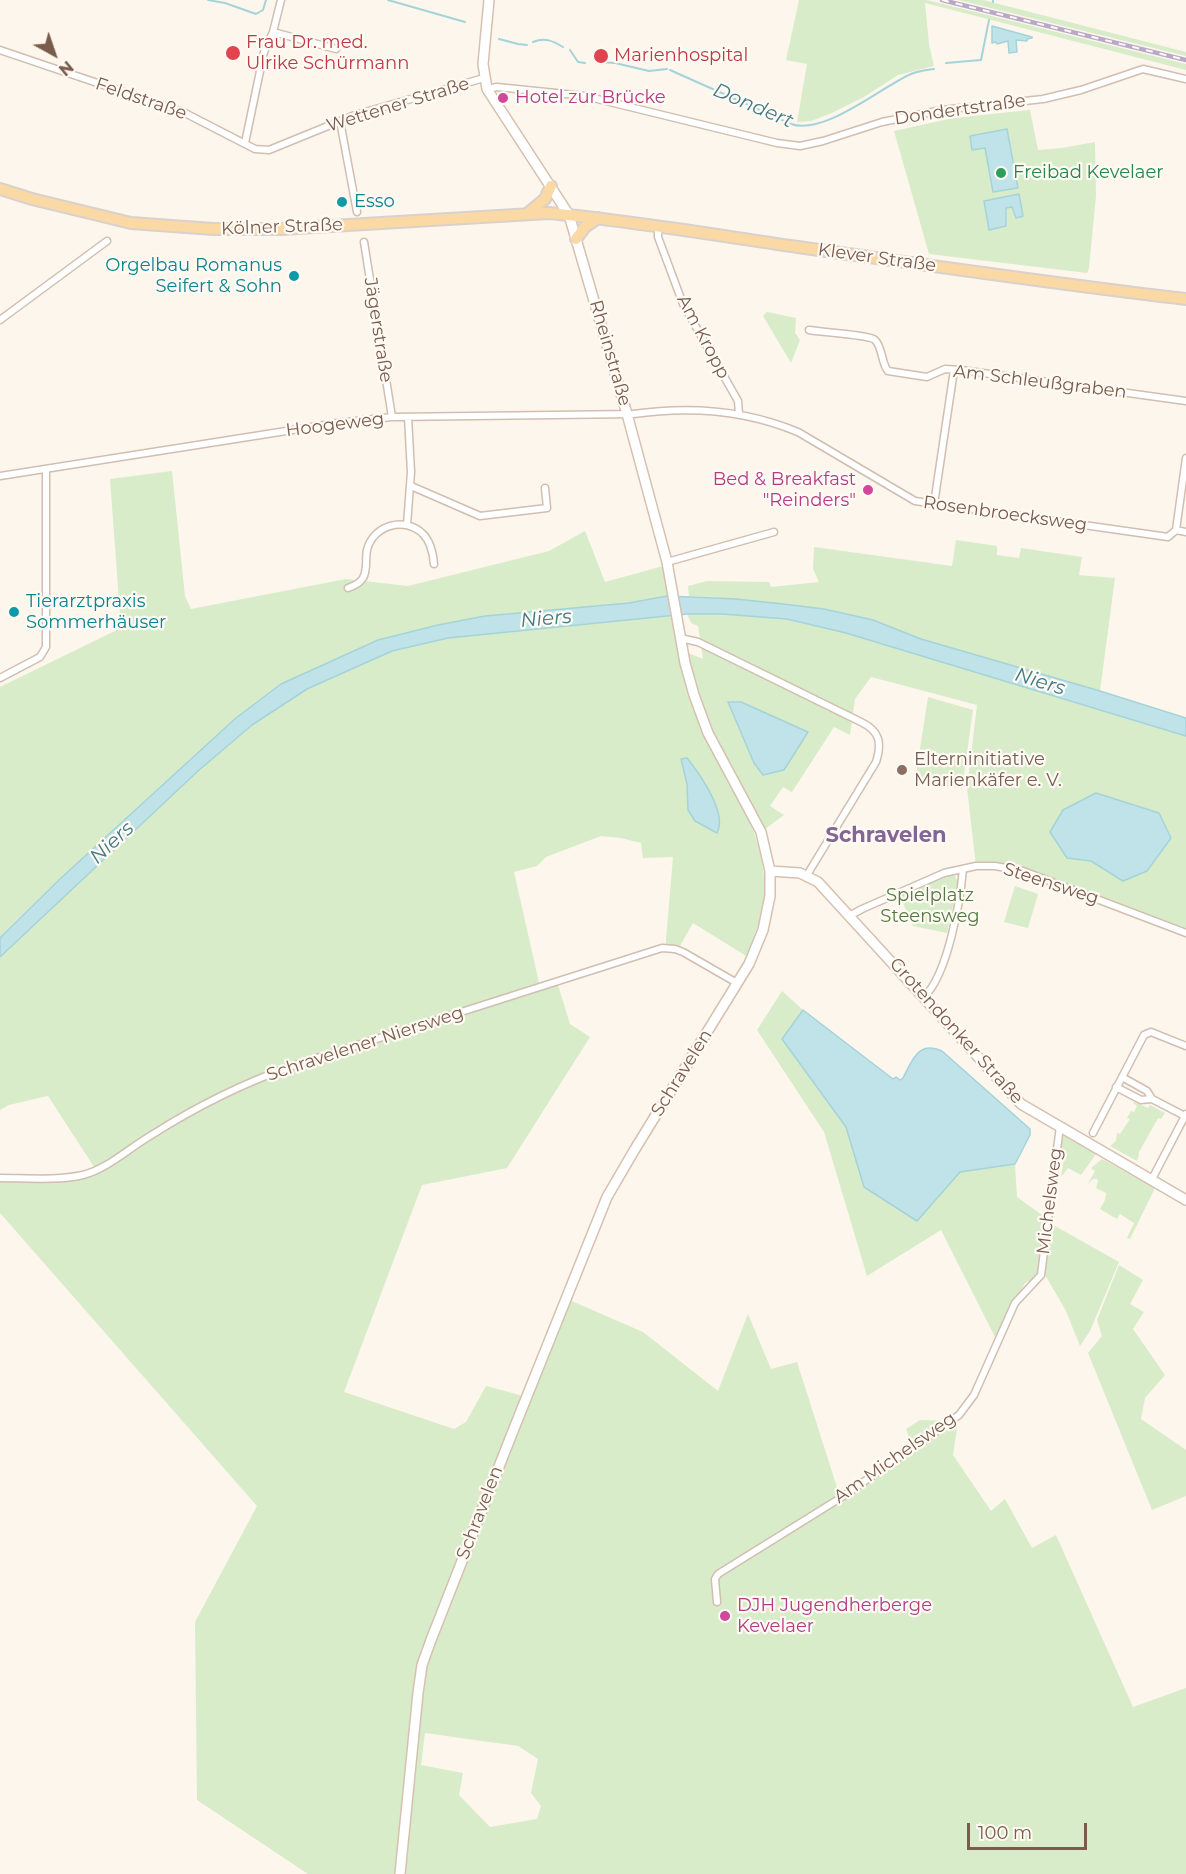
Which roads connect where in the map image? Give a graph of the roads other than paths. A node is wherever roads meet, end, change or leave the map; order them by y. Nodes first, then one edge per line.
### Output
1 (281, 0) edge
2 (489, 0) edge
3 (273, 32) junction
4 (336, 49) dead end
5 (0, 50) edge
6 (484, 78) junction
7 (1186, 79) edge
8 (487, 89) junction
9 (340, 120) junction
10 (245, 143) junction
11 (552, 186) junction
12 (0, 189) edge
13 (357, 212) dead end
14 (526, 215) junction
15 (569, 215) junction
16 (598, 218) junction
17 (658, 225) junction
18 (576, 239) junction
19 (108, 241) dead end
20 (364, 242) dead end
21 (1186, 300) edge
22 (0, 320) edge
23 (809, 330) dead end
24 (954, 370) junction
25 (1186, 401) edge
26 (627, 414) junction
27 (740, 414) junction
28 (392, 417) junction
29 (408, 417) junction
30 (1186, 458) edge
31 (46, 469) junction
32 (0, 476) edge
33 (411, 486) junction
34 (545, 488) dead end
35 (934, 504) junction
36 (407, 525) junction
37 (1176, 530) junction
38 (774, 532) dead end
39 (1186, 532) edge
40 (667, 562) junction
41 (434, 564) dead end
42 (348, 588) dead end
43 (680, 638) junction
44 (0, 678) edge
45 (963, 869) junction
46 (770, 871) junction
47 (807, 875) junction
48 (849, 916) junction
49 (1186, 933) edge
50 (737, 983) junction
51 (924, 997) junction
52 (1186, 1046) edge
53 (1122, 1077) junction
54 (1116, 1087) junction
55 (1152, 1099) junction
56 (1186, 1115) edge
57 (1060, 1126) junction
58 (1094, 1133) dead end
59 (0, 1178) edge
60 (1152, 1179) junction
61 (1186, 1200) edge
62 (1041, 1275) joint
63 (717, 1602) dead end
64 (400, 1874) edge

1 - 3 street
2 - 6 main road, Rheinstraße
3 - 4 street
3 - 10 street
5 - 10 street, Feldstraße
6 - 8 main road, Rheinstraße
6 - 9 street, Wettener Straße
7 - 8 street, Dondertstraße
8 - 11 main road, Rheinstraße
9 - 10 street, Wettener Straße
9 - 13 street
11 - 14 main road
11 - 15 main road, Rheinstraße
12 - 14 main road, Kölner Straße
14 - 15 main road, Kölner Straße
15 - 16 main road, Klever Straße
15 - 18 main road, Rheinstraße
16 - 17 main road, Klever Straße
16 - 18 main road
17 - 21 main road, Klever Straße
17 - 27 street, Am Kropp
18 - 26 main road, Rheinstraße
19 - 22 street
20 - 28 street, Jägerstraße
23 - 24 street, Am Schleußgraben
24 - 25 street, Am Schleußgraben
24 - 35 street
26 - 27 street, Rosenbroecksweg
26 - 29 street, Hoogeweg
26 - 40 main road, Rheinstraße
27 - 35 street, Rosenbroecksweg
28 - 29 street, Hoogeweg
28 - 31 street, Hoogeweg
29 - 33 street
30 - 37 street
31 - 32 street, Hoogeweg
31 - 44 street
33 - 34 street
33 - 36 street
35 - 37 street, Rosenbroecksweg
36 - 41 street
36 - 42 street
37 - 39 street, Rosenbroecksweg
38 - 40 street
40 - 43 main road, Rheinstraße
43 - 46 main road, Schravelen
43 - 47 street
45 - 48 street, Steensweg
45 - 49 street, Steensweg
45 - 51 street
46 - 47 main road
46 - 50 main road, Schravelen
47 - 48 main road, Grotendonker Straße
48 - 51 main road, Grotendonker Straße
50 - 59 street, Schravelener Niersweg
50 - 64 main road, Schravelen
51 - 57 main road, Grotendonker Straße
52 - 53 street
53 - 54 street
53 - 55 street
54 - 55 street
54 - 58 street
55 - 56 street
56 - 60 street
57 - 60 main road, Grotendonker Straße
57 - 62 street, Michelsweg
60 - 61 main road, Grotendonker Straße
62 - 63 street, Am Michelsweg

